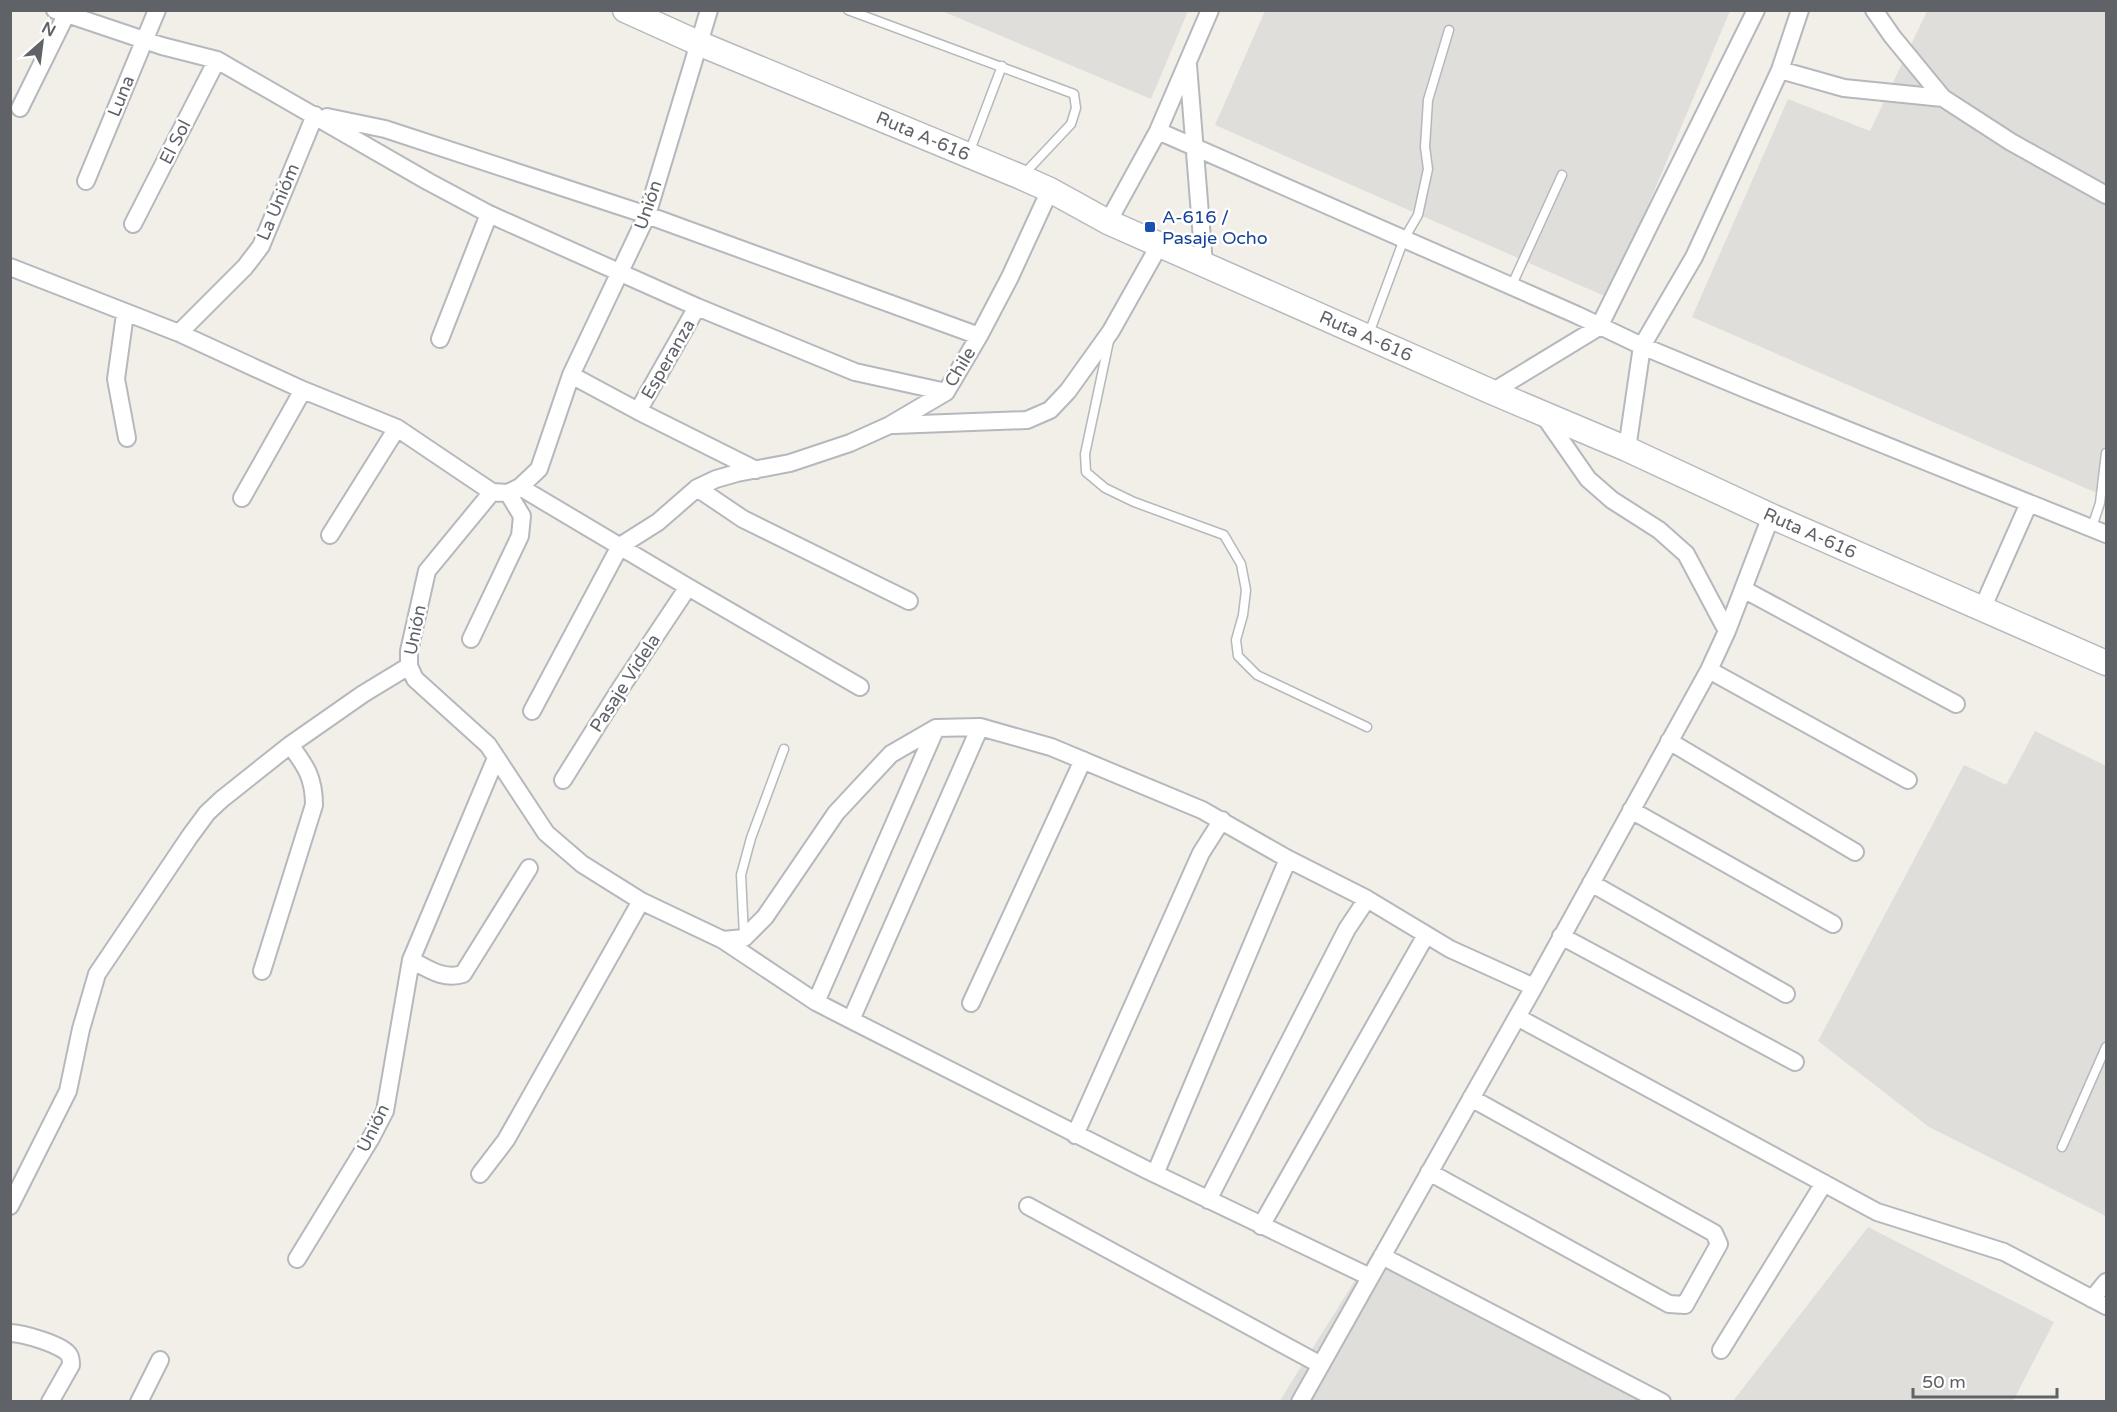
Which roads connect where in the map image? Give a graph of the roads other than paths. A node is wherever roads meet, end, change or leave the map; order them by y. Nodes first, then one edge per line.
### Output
1 (157, 10) edge
2 (625, 10) edge
3 (709, 10) edge
4 (848, 10) edge
5 (1210, 10) edge
6 (1756, 10) edge
7 (1800, 10) edge
8 (1874, 10) edge
9 (60, 13) edge
10 (1449, 30) dead end
11 (145, 39) junction
12 (698, 43) junction
13 (217, 60) junction
14 (1188, 61) junction
15 (1002, 66) junction
16 (1780, 70) junction
17 (1943, 98) junction
18 (20, 108) dead end
19 (315, 115) junction
20 (1158, 131) junction
21 (1195, 147) junction
22 (968, 155) junction
23 (1562, 175) dead end
24 (1021, 177) junction
25 (86, 181) dead end
26 (1050, 190) junction
27 (2106, 195) edge
28 (489, 214) junction
29 (647, 215) junction
30 (1108, 222) junction
31 (133, 224) dead end
32 (1404, 239) junction
33 (1160, 244) junction
34 (1204, 264) junction
35 (10, 267) edge
36 (621, 272) junction
37 (1511, 288) junction
38 (698, 307) junction
39 (125, 314) junction
40 (1599, 327) junction
41 (1111, 332) junction
42 (179, 333) junction
43 (979, 336) junction
44 (1368, 337) junction
45 (440, 339) dead end
46 (1642, 346) junction
47 (571, 375) junction
48 (303, 390) junction
49 (946, 392) junction
50 (1492, 392) junction
51 (638, 411) junction
52 (1541, 413) junction
53 (890, 425) junction
54 (397, 428) junction
55 (127, 438) dead end
56 (1627, 449) junction
57 (2106, 453) edge
58 (756, 470) junction
59 (697, 488) junction
60 (507, 490) junction
61 (242, 498) dead end
62 (2029, 503) junction
63 (1771, 516) junction
64 (2099, 530) edge
65 (330, 535) dead end
66 (620, 546) junction
67 (688, 587) junction
68 (1743, 588) junction
69 (909, 601) dead end
70 (1982, 609) junction
71 (1728, 632) junction
72 (471, 639) dead end
73 (2106, 663) edge
74 (409, 666) junction
75 (1709, 670) junction
76 (860, 687) dead end
77 (1956, 704) dead end
78 (532, 711) dead end
79 (980, 727) junction
80 (1367, 727) dead end
81 (936, 728) junction
82 (1669, 741) junction
83 (290, 745) junction
84 (784, 749) dead end
85 (496, 759) junction
86 (1083, 760) junction
87 (563, 780) dead end
88 (1908, 780) dead end
89 (1631, 810) junction
90 (1222, 820) junction
91 (1855, 852) dead end
92 (1288, 858) junction
93 (529, 868) dead end
94 (1591, 883) junction
95 (1367, 900) junction
96 (641, 901) junction
97 (1833, 924) dead end
98 (1426, 934) junction
99 (1561, 936) junction
100 (744, 938) junction
101 (723, 940) junction
102 (411, 960) junction
103 (262, 971) dead end
104 (1533, 987) junction
105 (1786, 994) dead end
106 (816, 1002) junction
107 (971, 1003) dead end
108 (1517, 1017) junction
109 (851, 1020) junction
110 (2106, 1047) edge
111 (1795, 1062) dead end
112 (1471, 1098) junction
113 (1075, 1134) junction
114 (2062, 1147) dead end
115 (1429, 1172) junction
116 (480, 1174) dead end
117 (1155, 1174) junction
118 (1824, 1183) junction
119 (1208, 1200) junction
120 (10, 1206) edge
121 (1028, 1206) dead end
122 (1261, 1226) junction
123 (1382, 1256) junction
124 (297, 1259) dead end
125 (1370, 1277) junction
126 (2106, 1282) edge
127 (2099, 1302) edge
128 (10, 1333) edge
129 (1721, 1350) dead end
130 (160, 1360) dead end
131 (1321, 1365) junction
132 (1642, 1397) edge
133 (50, 1401) edge
134 (139, 1401) edge
135 (1300, 1401) edge
136 (1662, 1401) edge

1 - 11 street, Luna
2 - 12 main road, Ruta A-616
3 - 12 street, Unión
4 - 15 lane
5 - 14 street
6 - 40 street
7 - 16 street
8 - 17 street
9 - 11 street
9 - 18 street
10 - 32 lane
11 - 13 street
11 - 25 street, Luna
12 - 22 main road, Ruta A-616
12 - 29 street, Unión
13 - 19 street
13 - 31 street, El Sol
14 - 20 street
14 - 21 street
15 - 22 lane
15 - 24 lane
16 - 17 street
16 - 46 street
17 - 27 street
19 - 28 street
19 - 29 street
19 - 42 street, La Unióm
20 - 21 street
20 - 30 street
21 - 32 street
21 - 34 street
22 - 24 main road, Ruta A-616
23 - 37 lane
24 - 26 main road, Ruta A-616
26 - 30 main road, Ruta A-616
26 - 43 street, Chile
28 - 36 street
28 - 45 street
29 - 36 street, Unión
29 - 43 street
30 - 33 main road, Ruta A-616
32 - 37 street
32 - 44 lane
33 - 34 main road, Ruta A-616
33 - 41 street
34 - 44 main road, Ruta A-616
35 - 39 street
36 - 38 street
36 - 47 street, Unión
37 - 40 street
38 - 49 street
38 - 51 street, Esperanza
39 - 42 street
39 - 55 street
40 - 46 street
40 - 50 street
41 - 53 street
41 - 80 lane
42 - 48 street
43 - 49 street, Chile
44 - 50 main road, Ruta A-616
46 - 56 street
46 - 62 street
47 - 51 street
47 - 60 street, Unión
48 - 54 street
48 - 61 street
49 - 53 street, Chile
50 - 52 main road, Ruta A-616
51 - 58 street
52 - 56 main road, Ruta A-616
52 - 71 street
53 - 58 street, Chile
54 - 60 street
54 - 65 street
56 - 63 main road, Ruta A-616
57 - 64 lane
58 - 59 street, Chile
59 - 66 street, Chile
59 - 69 street
60 - 66 street
60 - 72 street
60 - 74 street, Unión
62 - 64 street
62 - 70 street
63 - 68 street
63 - 70 main road, Ruta A-616
66 - 67 street
66 - 78 street
67 - 76 street
67 - 87 street, Pasaje Videla
68 - 71 street
68 - 77 street
70 - 73 main road, Ruta A-616
71 - 75 street
74 - 83 street
74 - 85 street, Unión
75 - 82 street
75 - 88 street
79 - 81 street
79 - 86 street
79 - 109 street
81 - 100 street
81 - 106 street
82 - 89 street
82 - 91 street
83 - 103 street
83 - 120 street
84 - 100 lane
85 - 96 street
85 - 102 street, Unión
86 - 90 street
86 - 107 street
89 - 94 street
89 - 97 street
90 - 92 street
90 - 113 street
92 - 95 street
92 - 117 street
93 - 102 street
94 - 99 street
94 - 105 street
95 - 98 street
95 - 119 street
96 - 101 street
96 - 116 street
98 - 104 street
98 - 122 street
99 - 104 street
99 - 111 street
100 - 101 street
101 - 106 street
102 - 124 street, Unión
104 - 108 street
106 - 109 street
108 - 112 street
108 - 118 street
109 - 113 street
110 - 114 lane
112 - 115 street
112 - 115 street
113 - 117 street
115 - 123 street
117 - 119 street
118 - 127 street
118 - 129 street
119 - 122 street
121 - 131 street
122 - 125 street
123 - 125 street
123 - 132 street
125 - 131 street
126 - 127 street
128 - 133 street
130 - 134 street
131 - 135 street
132 - 136 street

